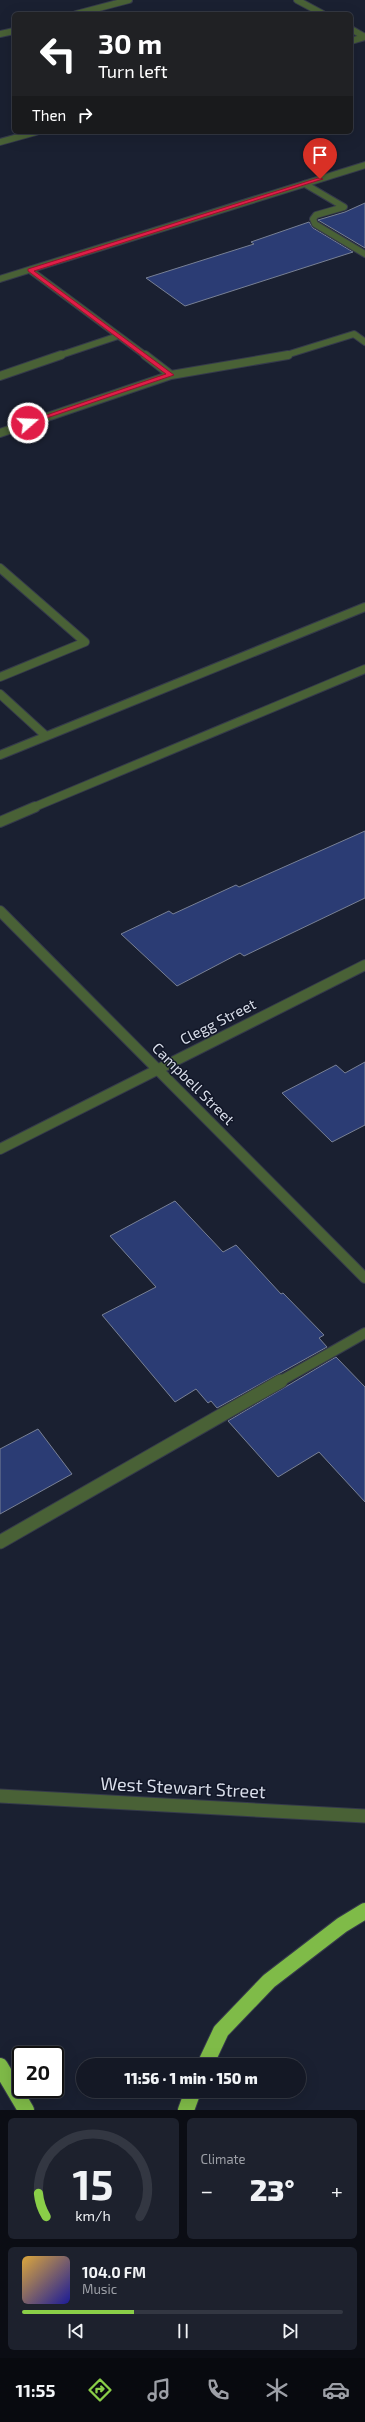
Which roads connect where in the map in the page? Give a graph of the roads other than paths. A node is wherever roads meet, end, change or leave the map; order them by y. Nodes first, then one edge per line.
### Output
1 (129, 0) edge
2 (297, 0) edge
3 (84, 12) edge
4 (319, 12) edge
5 (353, 30) edge
6 (12, 31) edge
7 (0, 34) edge
8 (365, 37) edge
9 (353, 41) edge
10 (29, 134) edge
11 (0, 142) edge
12 (365, 165) edge
13 (305, 184) junction
14 (365, 254) edge
15 (30, 270) junction
16 (0, 279) edge
17 (118, 336) junction
18 (365, 342) edge
19 (171, 375) junction
20 (0, 376) edge
21 (0, 433) edge
22 (0, 568) edge
23 (365, 607) edge
24 (365, 669) edge
25 (0, 677) edge
26 (0, 694) edge
27 (46, 736) junction
28 (0, 755) edge
29 (0, 822) edge
30 (0, 911) edge
31 (365, 965) edge
32 (157, 1070) junction
33 (0, 1149) edge
34 (365, 1278) edge
35 (365, 1333) edge
36 (0, 1542) edge
37 (0, 1796) edge
38 (365, 1816) edge
39 (365, 1911) edge
40 (208, 2058) edge
41 (0, 2066) edge
42 (190, 2098) edge
43 (26, 2110) edge
44 (186, 2110) edge

1 - 3 street
2 - 4 street
5 - 8 street
6 - 7 street
8 - 9 street
10 - 11 street
12 - 13 street
13 - 14 street
13 - 15 street
15 - 16 street
15 - 17 street
17 - 19 street
17 - 20 street
18 - 19 street
19 - 21 street
22 - 25 street
23 - 27 street
24 - 29 street
26 - 27 street
27 - 28 street
30 - 32 street, Campbell Street
31 - 32 street, Clegg Street
32 - 33 street, Clegg Street
32 - 34 street, Campbell Street
35 - 36 street
37 - 38 street, West Stewart Street
39 - 40 highway
41 - 43 highway
42 - 44 highway

